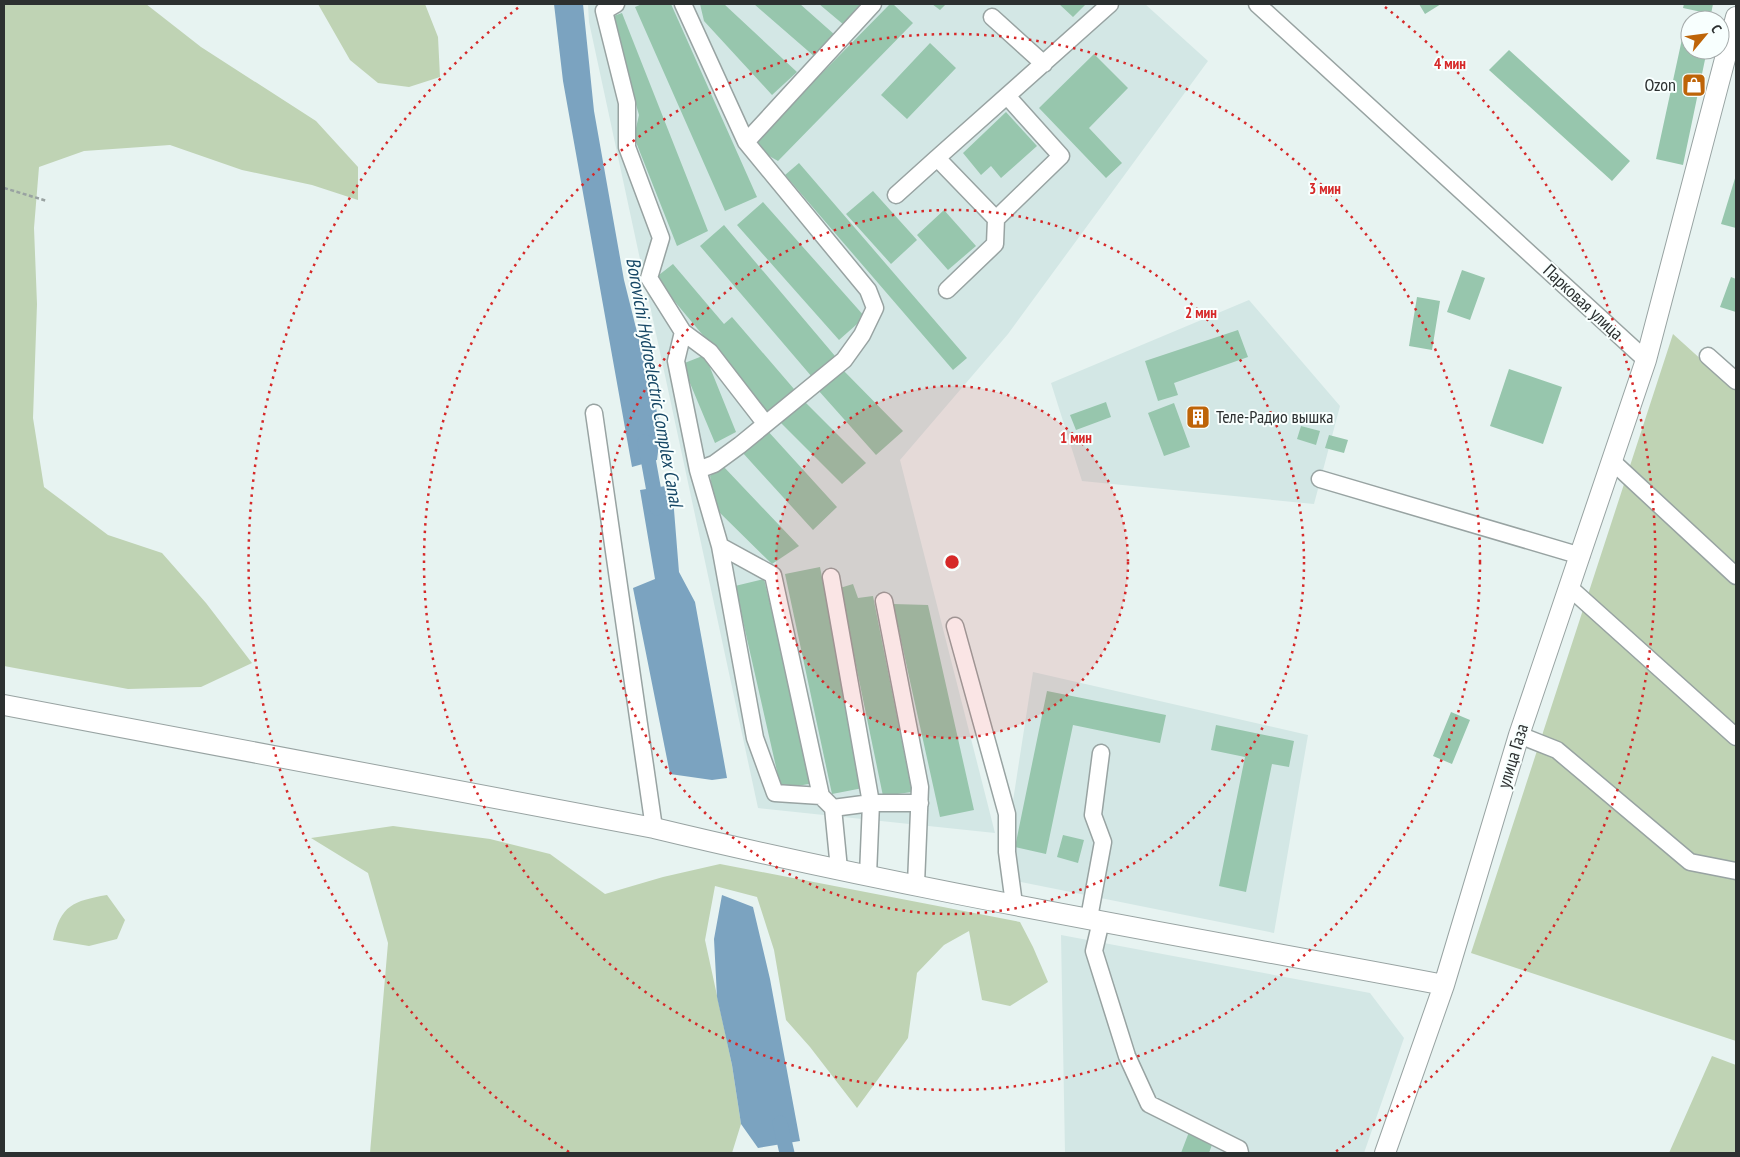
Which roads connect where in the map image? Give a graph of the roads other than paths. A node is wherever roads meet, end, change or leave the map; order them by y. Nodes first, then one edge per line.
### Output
1 (616, 4) edge
2 (682, 4) edge
3 (873, 4) edge
4 (1110, 4) edge
5 (1257, 4) edge
6 (992, 17) dead end
7 (1736, 17) edge
8 (1044, 64) junction
9 (1007, 96) junction
10 (746, 142) junction
11 (937, 158) junction
12 (896, 195) dead end
13 (996, 219) junction
14 (947, 290) dead end
15 (683, 332) junction
16 (1708, 356) dead end
17 (1646, 360) junction
18 (1736, 381) edge
19 (594, 413) dead end
20 (765, 423) junction
21 (1612, 462) junction
22 (698, 470) junction
23 (1320, 479) dead end
24 (720, 546) junction
25 (1581, 556) junction
26 (1736, 576) edge
27 (831, 577) dead end
28 (1570, 588) junction
29 (884, 601) dead end
30 (955, 626) dead end
31 (4, 705) edge
32 (1519, 735) junction
33 (1736, 737) edge
34 (1101, 752) dead end
35 (821, 796) junction
36 (872, 803) junction
37 (920, 803) junction
38 (833, 808) junction
39 (654, 828) junction
40 (839, 869) junction
41 (1736, 872) edge
42 (868, 875) junction
43 (916, 884) junction
44 (1014, 904) junction
45 (1095, 920) junction
46 (1444, 985) junction
47 (1240, 1153) edge
48 (1385, 1153) edge

1 - 15 street
2 - 10 street
3 - 10 street
4 - 8 street
5 - 17 street, Парковая улица
6 - 8 street
7 - 17 main road
8 - 9 street
9 - 11 street
9 - 13 street
10 - 20 street
11 - 12 street
11 - 13 street
13 - 14 street
15 - 20 street
15 - 22 street
16 - 18 street
17 - 21 main road, улица Газа
19 - 39 street
20 - 22 street
21 - 25 main road, улица Газа
21 - 26 street
22 - 24 street
23 - 25 street
24 - 35 street
24 - 35 street
25 - 28 main road, улица Газа
27 - 36 street
28 - 32 main road, улица Газа
28 - 33 street
29 - 37 street
30 - 44 street
31 - 39 main road
32 - 41 street
32 - 46 main road, улица Газа
34 - 45 street
35 - 38 street
36 - 37 street
36 - 38 street
36 - 42 street
37 - 43 street
38 - 40 street
39 - 40 main road
40 - 42 main road
42 - 43 main road
43 - 44 main road
44 - 45 main road
45 - 46 main road
45 - 47 street
46 - 48 main road, улица Газа

